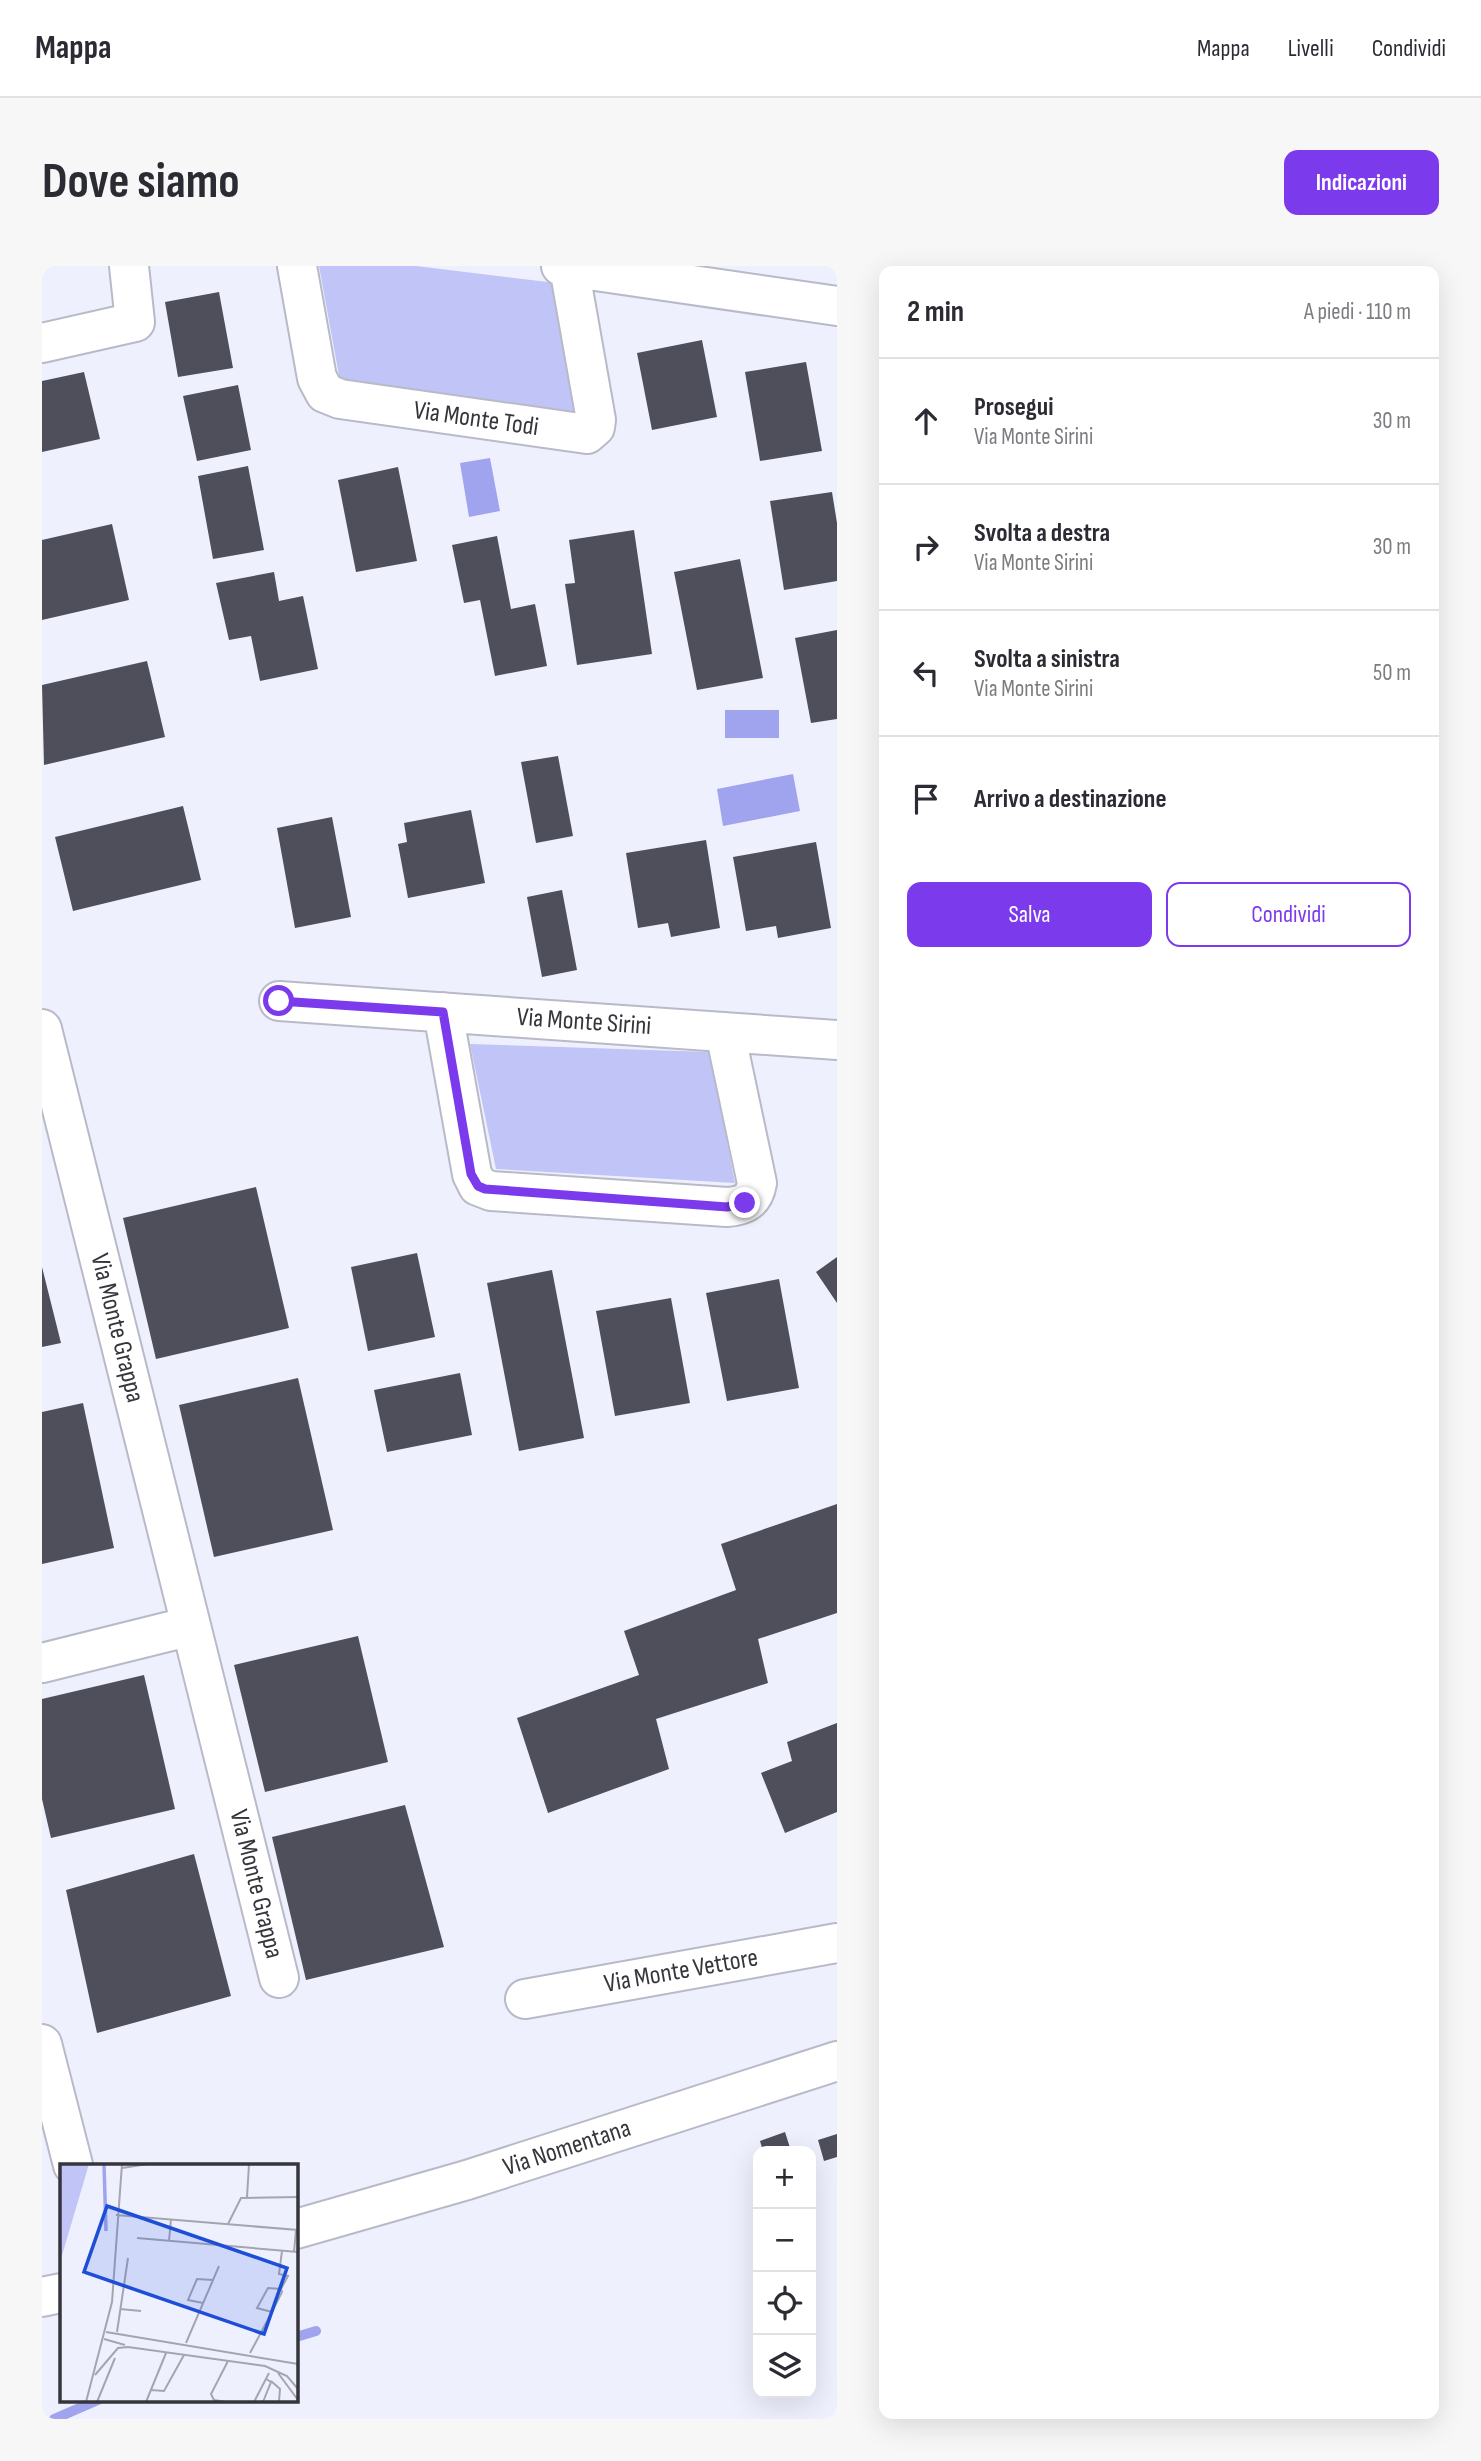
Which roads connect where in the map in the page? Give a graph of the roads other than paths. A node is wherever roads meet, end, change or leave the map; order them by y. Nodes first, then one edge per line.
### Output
1 (129, 266) edge
2 (297, 266) edge
3 (565, 267) edge
4 (837, 306) edge
5 (42, 343) edge
6 (279, 1001) dead end
7 (443, 1012) junction
8 (42, 1029) edge
9 (725, 1032) junction
10 (837, 1040) edge
11 (191, 1626) junction
12 (42, 1663) edge
13 (837, 1943) edge
14 (279, 1978) dead end
15 (524, 1999) dead end
16 (42, 2044) edge
17 (837, 2061) edge
18 (73, 2164) edge
19 (298, 2228) edge
20 (60, 2293) edge
21 (42, 2297) edge

1 - 5 street
2 - 3 street, Via Monte Todi
3 - 4 street, Via Monte Todi
6 - 7 street, Via Monte Sirini
7 - 9 street, Via Monte Sirini
7 - 9 street
8 - 11 street, Via Monte Grappa
9 - 10 street, Via Monte Sirini
11 - 12 street
11 - 14 street, Via Monte Grappa
13 - 15 street, Via Monte Vettore
16 - 18 street
17 - 19 street, Via Nomentana
20 - 21 street

